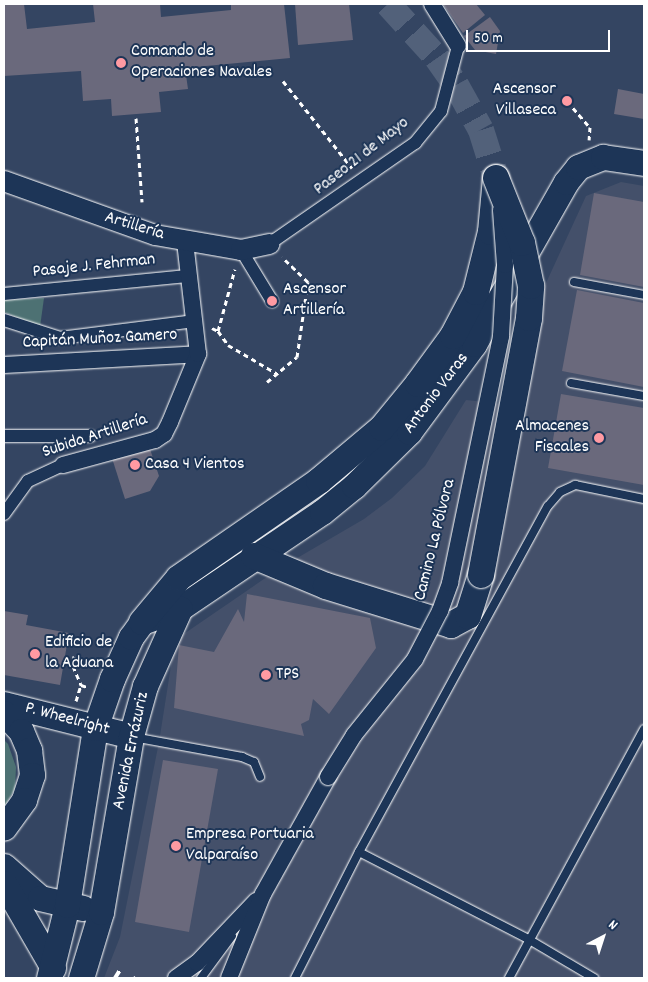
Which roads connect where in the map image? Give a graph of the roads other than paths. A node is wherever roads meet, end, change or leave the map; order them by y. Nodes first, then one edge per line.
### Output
1 (432, 4) edge
2 (458, 46) joint
3 (644, 163) edge
4 (496, 178) junction
5 (4, 182) edge
6 (185, 241) junction
7 (269, 244) joint
8 (241, 250) junction
9 (187, 276) junction
10 (574, 282) dead end
11 (4, 294) edge
12 (644, 295) edge
13 (272, 302) dead end
14 (4, 320) edge
15 (195, 321) junction
16 (198, 354) junction
17 (4, 365) edge
18 (571, 383) dead end
19 (644, 396) edge
20 (4, 436) edge
21 (90, 436) dead end
22 (63, 465) joint
23 (644, 499) edge
24 (4, 514) edge
25 (254, 556) junction
26 (180, 608) junction
27 (142, 622) junction
28 (4, 704) edge
29 (4, 713) edge
30 (95, 728) junction
31 (644, 729) edge
32 (131, 736) junction
33 (260, 777) dead end
34 (4, 828) edge
35 (359, 852) junction
36 (4, 866) edge
37 (4, 883) edge
38 (263, 894) junction
39 (67, 905) junction
40 (101, 912) junction
41 (528, 939) junction
42 (51, 973) edge
43 (81, 978) edge
44 (176, 978) edge
45 (201, 978) edge
46 (229, 978) edge
47 (295, 978) edge
48 (509, 978) edge
49 (594, 978) edge

1 - 2 street
2 - 7 street, Paseo 21 de Mayo
3 - 25 main road, Antonio Varas
4 - 25 highway, bridge
4 - 27 highway
4 - 38 street, Camino La Pólvora, bridge
5 - 6 street, Artillería
6 - 8 street, Artillería
6 - 9 street, Subida Artillería
7 - 8 street, Artillería
8 - 13 street
9 - 11 street, Pasaje J. Fehrman
9 - 15 street, Subida Artillería
10 - 12 lane
14 - 15 street
15 - 16 street, Subida Artillería
16 - 17 street, Capitán Muñoz Gamero
16 - 22 street, Subida Artillería
18 - 19 lane
20 - 21 street
22 - 24 street, Subida Artillería
23 - 35 lane
25 - 26 main road, Antonio Varas
26 - 27 main road
26 - 32 main road, Avenida Errázuriz
27 - 30 main road, Avenida Errázuriz
28 - 30 main road, P. Wheelright
29 - 34 main road
30 - 32 main road, P. Wheelright
30 - 39 main road, Avenida Errázuriz
31 - 41 lane
32 - 33 lane
32 - 40 main road, Avenida Errázuriz
35 - 41 lane
35 - 47 lane
36 - 39 main road
37 - 42 main road
38 - 44 street
38 - 45 lane
38 - 46 street
39 - 40 main road
39 - 42 main road, Avenida Errázuriz
40 - 43 main road, Avenida Errázuriz
41 - 48 lane
41 - 49 lane

